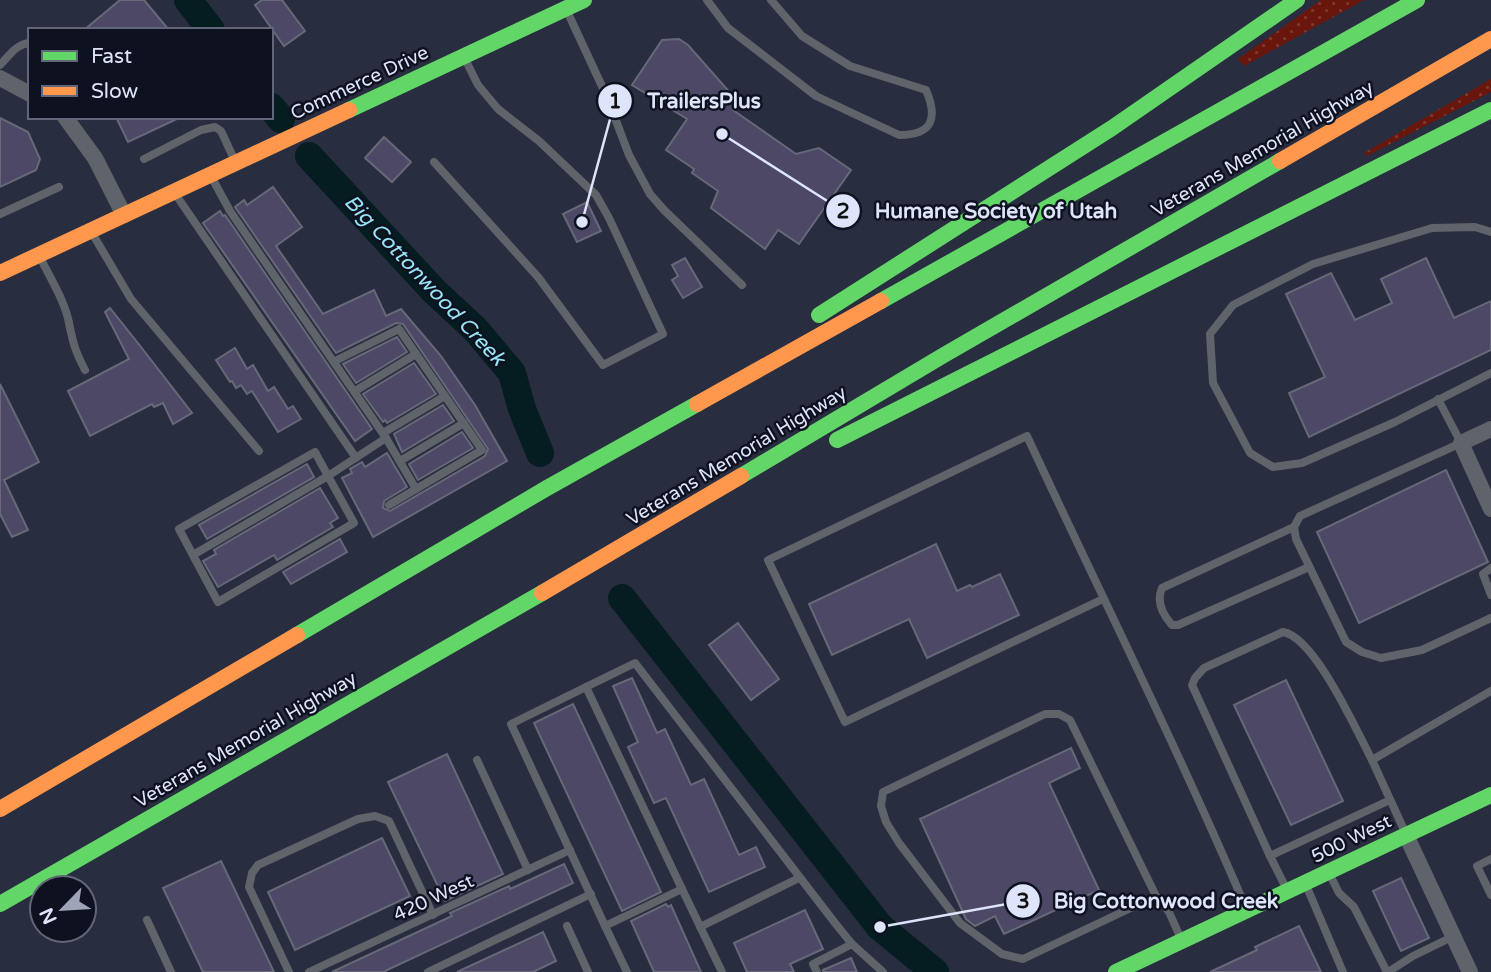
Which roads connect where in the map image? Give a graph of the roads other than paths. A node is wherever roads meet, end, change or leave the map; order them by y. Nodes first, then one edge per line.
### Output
1 (584, 0) edge
2 (771, 0) edge
3 (1297, 0) edge
4 (1417, 0) edge
5 (710, 1) edge
6 (565, 9) junction
7 (1491, 39) edge
8 (28, 43) edge
9 (463, 57) junction
10 (0, 65) edge
11 (0, 78) edge
12 (28, 93) edge
13 (1491, 110) edge
14 (66, 119) edge
15 (144, 159) dead end
16 (435, 162) dead end
17 (236, 163) junction
18 (211, 175) junction
19 (59, 187) dead end
20 (174, 191) junction
21 (0, 214) edge
22 (124, 215) junction
23 (90, 231) junction
24 (1491, 232) edge
25 (39, 255) junction
26 (0, 273) edge
27 (742, 285) dead end
28 (806, 323) dead end
29 (782, 338) dead end
30 (416, 354) junction
31 (335, 361) junction
32 (85, 370) dead end
33 (1491, 373) edge
34 (355, 391) junction
35 (445, 396) junction
36 (1438, 399) junction
37 (464, 423) junction
38 (1491, 429) edge
39 (385, 436) junction
40 (1461, 443) junction
41 (259, 451) dead end
42 (356, 458) junction
43 (400, 461) junction
44 (328, 476) junction
45 (547, 488) junction
46 (416, 489) junction
47 (389, 505) dead end
48 (1491, 509) edge
49 (1294, 527) junction
50 (193, 555) junction
51 (596, 562) junction
52 (1309, 567) junction
53 (1491, 568) edge
54 (1491, 595) edge
55 (1103, 599) junction
56 (1491, 618) edge
57 (586, 687) junction
58 (1491, 691) edge
59 (477, 760) dead end
60 (1372, 760) junction
61 (1491, 795) edge
62 (1390, 800) junction
63 (0, 810) edge
64 (1406, 835) junction
65 (570, 850) junction
66 (1270, 856) junction
67 (1491, 859) edge
68 (528, 870) junction
69 (1329, 873) junction
70 (799, 878) junction
71 (1305, 883) junction
72 (682, 889) junction
73 (1287, 892) junction
74 (591, 894) junction
75 (1491, 895) edge
76 (1156, 896) junction
77 (0, 904) edge
78 (1247, 911) junction
79 (433, 915) junction
80 (147, 920) dead end
81 (567, 926) dead end
82 (606, 926) junction
83 (700, 927) junction
84 (1454, 936) junction
85 (1182, 942) junction
86 (852, 944) junction
87 (170, 972) edge
88 (289, 972) edge
89 (309, 972) edge
90 (428, 972) edge
91 (588, 972) edge
92 (627, 972) edge
93 (722, 972) edge
94 (817, 972) edge
95 (883, 972) edge
96 (1116, 972) edge
97 (1343, 972) edge
98 (1387, 972) edge
99 (1470, 972) edge

1 - 6 main road, Commerce Drive
2 - 5 lane
3 - 28 main road
4 - 45 main road
6 - 9 main road, Commerce Drive
6 - 27 lane
7 - 51 main road, Veterans Memorial Highway
8 - 10 lane
9 - 16 lane
9 - 17 main road, Commerce Drive
11 - 12 street
13 - 51 main road
14 - 22 street
15 - 17 lane
17 - 18 main road, Commerce Drive
18 - 20 main road, Commerce Drive
18 - 31 lane
19 - 21 lane
20 - 22 main road, Commerce Drive
20 - 42 lane
22 - 23 main road, Commerce Drive
23 - 25 main road, Commerce Drive
23 - 41 lane
24 - 36 lane
25 - 26 main road, Commerce Drive
25 - 32 lane
29 - 45 main road
30 - 31 lane
30 - 34 lane
30 - 35 lane
31 - 34 lane
33 - 36 lane
34 - 39 lane
35 - 37 lane
35 - 39 lane
36 - 40 lane
37 - 43 lane
37 - 46 lane
38 - 40 street
39 - 42 lane
39 - 43 lane
40 - 48 street
40 - 49 lane
42 - 44 lane
43 - 46 lane
44 - 50 lane
44 - 50 lane
44 - 50 lane
45 - 63 main road
46 - 47 lane
49 - 52 lane
49 - 52 lane
51 - 77 main road, Veterans Memorial Highway
52 - 56 lane
53 - 54 lane
55 - 55 lane
55 - 78 lane
57 - 65 lane
57 - 70 lane
57 - 72 lane
58 - 60 lane
59 - 68 lane
60 - 62 lane
60 - 66 lane
61 - 64 main road, 500 West
62 - 64 lane
62 - 66 lane
64 - 69 main road, 500 West
64 - 84 street
65 - 68 lane, 420 West
65 - 74 lane
66 - 73 lane
67 - 75 lane
68 - 79 lane, 420 West
69 - 71 main road, 500 West
69 - 98 lane
70 - 83 lane
70 - 86 lane
71 - 73 main road, 500 West
71 - 97 lane
72 - 82 lane
72 - 83 lane
73 - 78 main road, 500 West
74 - 82 lane
74 - 90 lane
76 - 76 lane
76 - 85 lane
78 - 85 main road, 500 West
79 - 88 lane
79 - 89 lane, 420 West
80 - 87 lane
81 - 91 lane
82 - 92 lane
83 - 93 lane
84 - 98 lane
84 - 99 street
85 - 96 main road, 500 West
86 - 94 lane
86 - 95 lane

